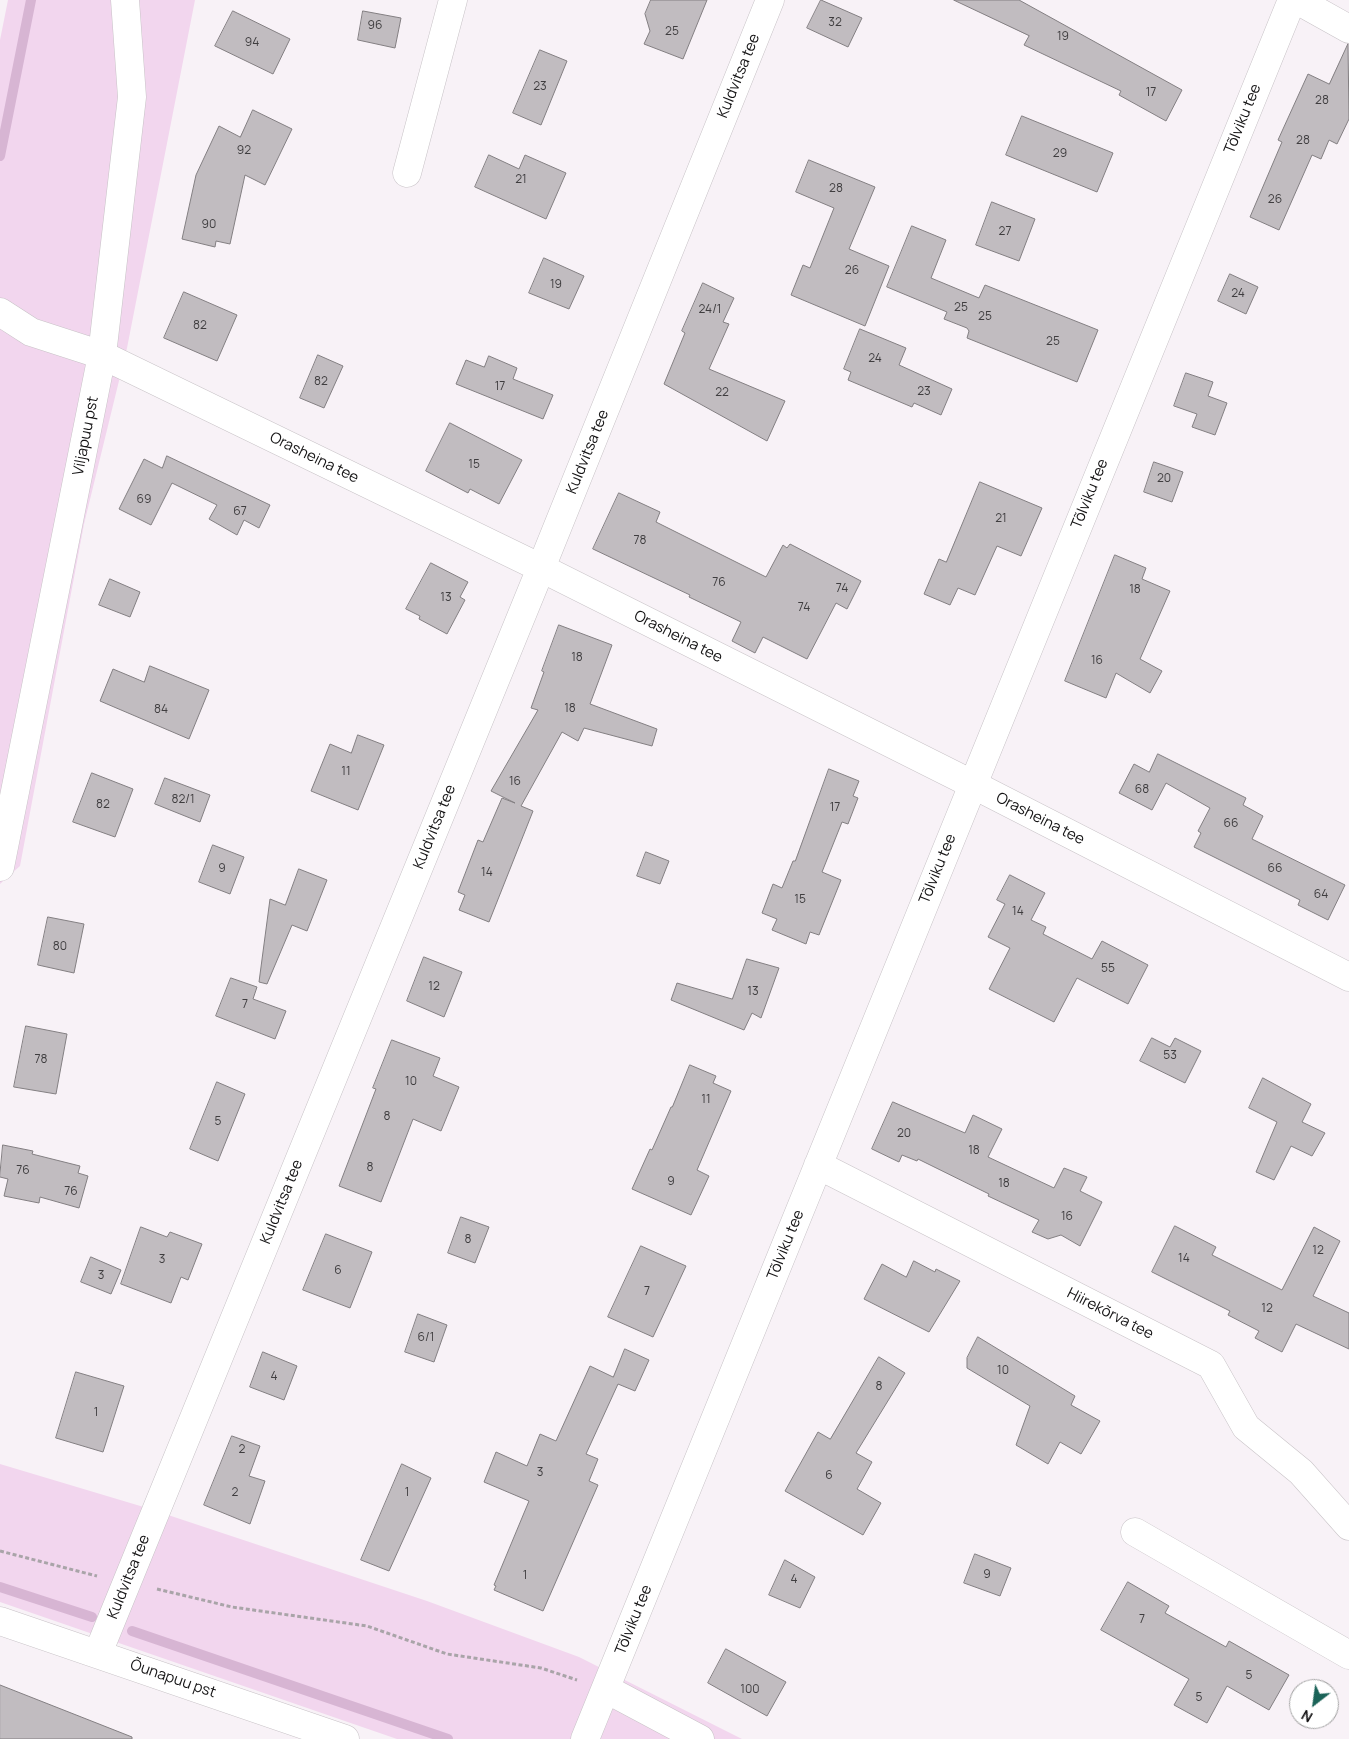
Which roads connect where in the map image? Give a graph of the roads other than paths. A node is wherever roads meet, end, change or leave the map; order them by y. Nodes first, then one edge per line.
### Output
1 (125, 0) edge
2 (453, 0) edge
3 (770, 0) edge
4 (1292, 0) edge
5 (1297, 0) edge
6 (1349, 29) edge
7 (407, 173) dead end
8 (0, 312) edge
9 (102, 355) junction
10 (541, 568) junction
11 (972, 784) junction
12 (0, 867) edge
13 (1349, 977) edge
14 (818, 1166) junction
15 (1349, 1526) edge
16 (1135, 1532) dead end
17 (0, 1621) edge
18 (98, 1653) junction
19 (1349, 1655) edge
20 (606, 1689) junction
21 (345, 1739) edge
22 (585, 1739) edge
23 (700, 1739) edge

1 - 9 street, Viljapuu pst
2 - 7 street
3 - 10 street, Kuldvitsa tee
4 - 11 street, Tõlviku tee
5 - 6 street
8 - 9 street, Orasheina tee
9 - 10 street, Orasheina tee
9 - 12 street, Viljapuu pst
10 - 11 street, Orasheina tee
10 - 18 street, Kuldvitsa tee
11 - 13 street, Orasheina tee
11 - 14 street, Tõlviku tee
14 - 15 street, Hiirekõrva tee
14 - 20 street, Tõlviku tee
16 - 19 street
17 - 18 street, Õunapuu pst
18 - 21 street, Õunapuu pst
20 - 22 street, Tõlviku tee
20 - 23 street

